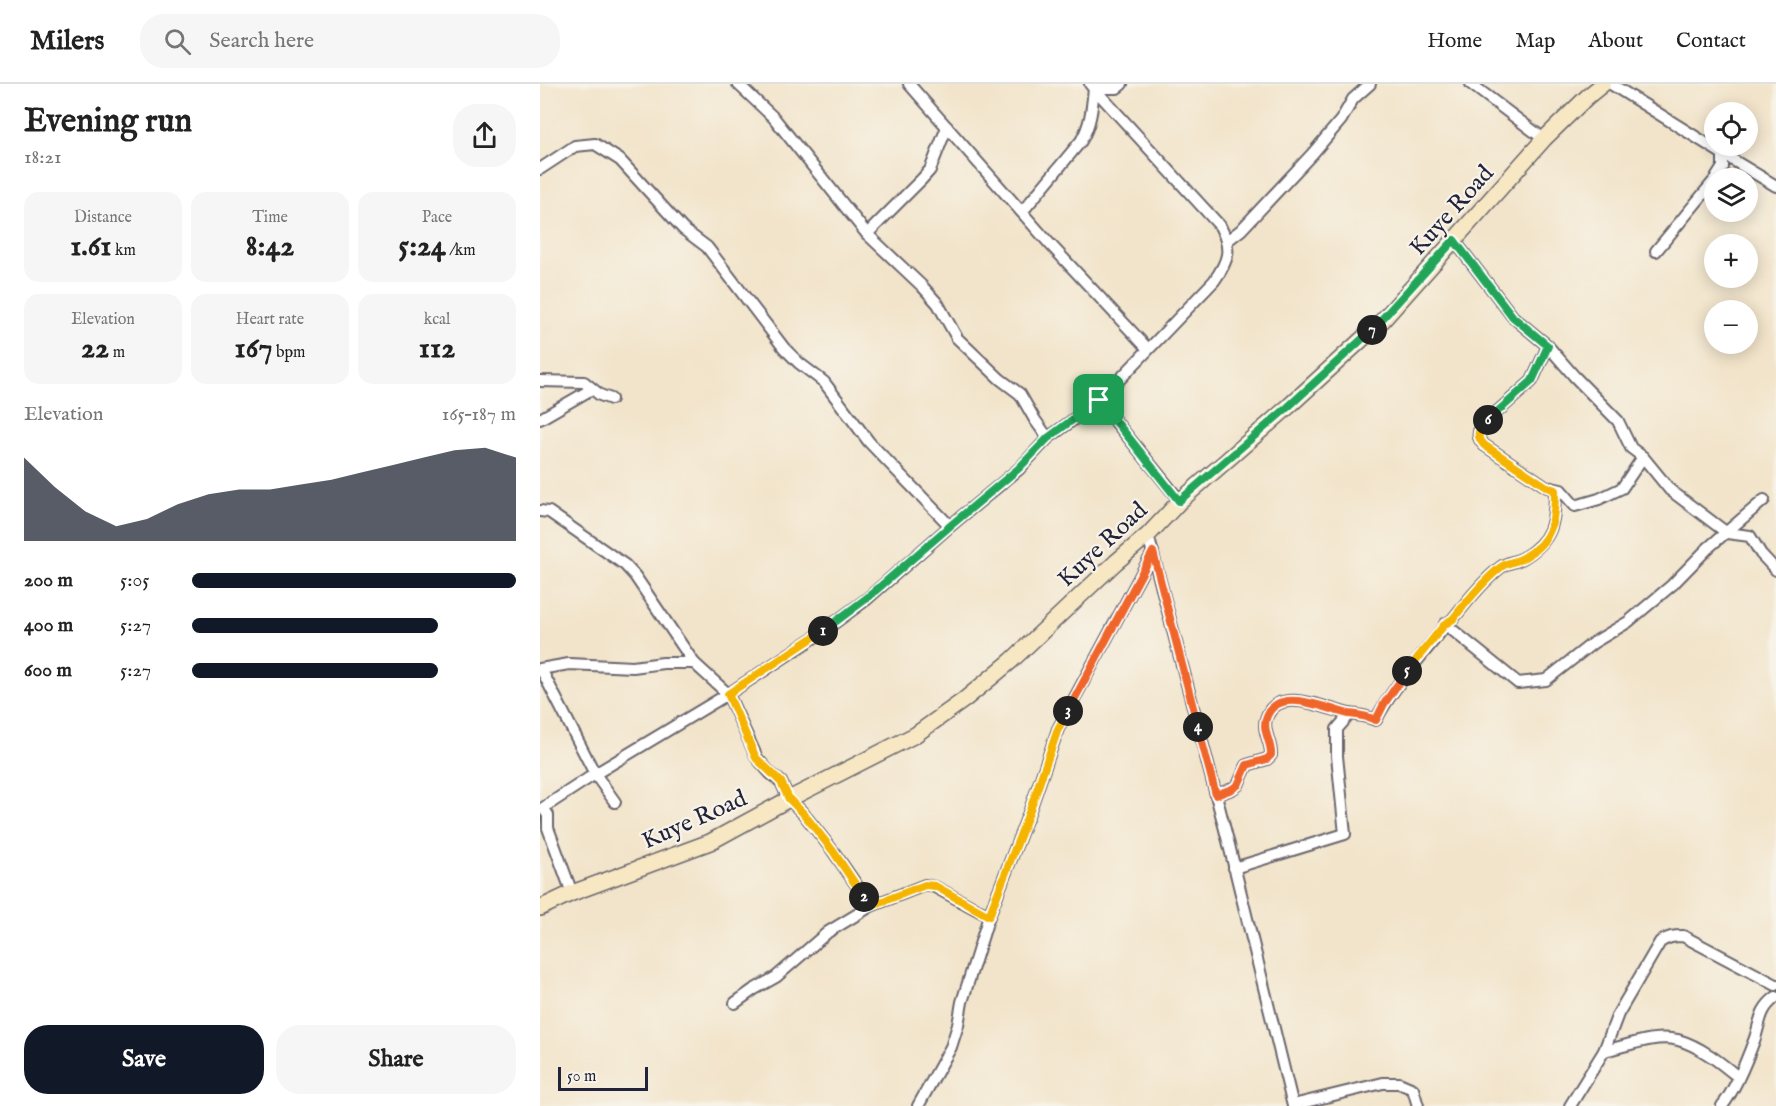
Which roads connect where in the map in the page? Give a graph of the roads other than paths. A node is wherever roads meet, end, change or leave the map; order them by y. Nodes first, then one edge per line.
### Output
1 (738, 84) edge
2 (909, 84) edge
3 (1122, 84) edge
4 (1370, 84) edge
5 (1470, 84) edge
6 (1603, 84) edge
7 (1611, 84) edge
8 (1092, 86) edge
9 (947, 127) junction
10 (1544, 139) junction
11 (1704, 142) edge
12 (1726, 156) edge
13 (540, 169) edge
14 (1776, 186) edge
15 (1704, 193) edge
16 (1022, 212) junction
17 (867, 234) junction
18 (1228, 240) junction
19 (1454, 240) junction
20 (1656, 251) dead end
21 (1548, 346) junction
22 (1148, 349) junction
23 (540, 381) edge
24 (592, 389) junction
25 (611, 399) dead end
26 (1099, 400) junction
27 (540, 418) edge
28 (1048, 438) junction
29 (1643, 458) junction
30 (1555, 490) junction
31 (1764, 500) dead end
32 (1179, 501) junction
33 (540, 512) edge
34 (950, 526) junction
35 (1728, 532) junction
36 (1148, 535) junction
37 (1153, 552) junction
38 (1776, 570) edge
39 (1445, 624) junction
40 (694, 663) junction
41 (541, 669) edge
42 (728, 694) junction
43 (1350, 714) junction
44 (595, 774) junction
45 (1216, 795) junction
46 (789, 799) junction
47 (615, 802) dead end
48 (541, 806) edge
49 (1234, 868) junction
50 (572, 893) junction
51 (871, 906) junction
52 (540, 908) edge
53 (989, 916) junction
54 (1776, 985) edge
55 (1776, 997) edge
56 (735, 1003) dead end
57 (1605, 1051) junction
58 (1737, 1077) junction
59 (1293, 1105) edge
60 (918, 1106) edge
61 (1418, 1106) edge
62 (1570, 1106) edge
63 (1722, 1106) edge

1 - 17 street
2 - 9 street
3 - 8 street
4 - 18 street
5 - 10 street
6 - 10 street, Kuye Road
7 - 11 street
8 - 16 street
8 - 18 street
9 - 16 street
9 - 17 street
10 - 19 street, Kuye Road
12 - 14 street
13 - 34 street
15 - 20 street
16 - 22 street
17 - 28 street
18 - 22 street
19 - 21 street
19 - 32 street, Kuye Road
21 - 29 street
21 - 30 street
22 - 26 street
23 - 24 street
24 - 25 street
24 - 27 street
26 - 28 street
26 - 32 street
28 - 34 street
29 - 30 street
29 - 35 street
30 - 39 street
31 - 35 street
32 - 36 street, Kuye Road
33 - 40 street
34 - 42 street
35 - 38 street
35 - 39 street
36 - 37 street
36 - 46 street, Kuye Road
37 - 45 street
37 - 53 street
39 - 43 street
40 - 41 street
40 - 42 street
41 - 44 street
42 - 44 street
42 - 46 street
43 - 45 street
43 - 49 street
44 - 47 street
44 - 48 street
45 - 49 street
46 - 50 street, Kuye Road
46 - 51 street
48 - 50 street
49 - 59 street
50 - 52 street, Kuye Road
51 - 53 street
51 - 56 street
53 - 60 street
54 - 57 street
55 - 58 street
57 - 58 street
57 - 62 street
58 - 63 street
59 - 61 street

